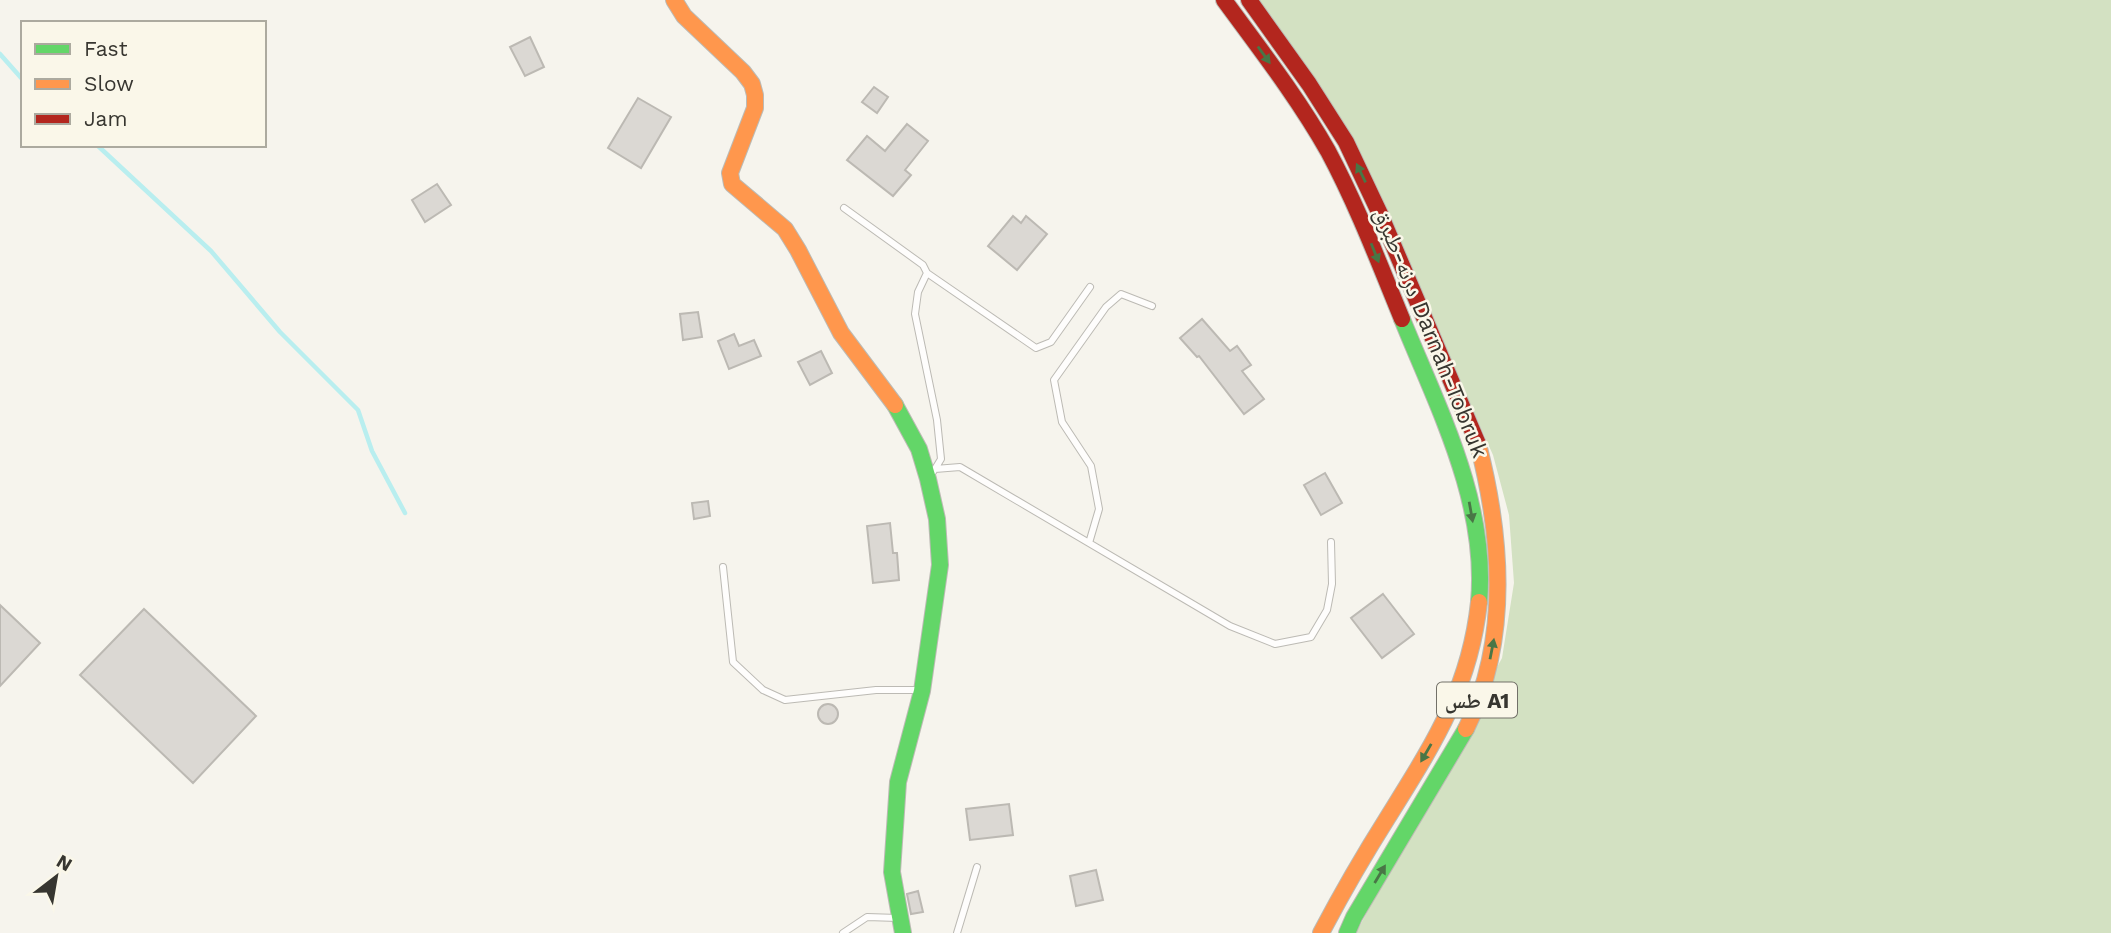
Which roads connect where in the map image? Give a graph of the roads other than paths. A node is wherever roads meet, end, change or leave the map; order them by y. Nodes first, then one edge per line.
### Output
1 (674, 0) edge
2 (1224, 0) edge
3 (1249, 0) edge
4 (845, 208) dead end
5 (927, 273) junction
6 (1090, 287) dead end
7 (1152, 306) dead end
8 (932, 474) junction
9 (1331, 542) dead end
10 (1088, 543) junction
11 (723, 567) dead end
12 (922, 691) junction
13 (977, 867) dead end
14 (901, 925) edge
15 (843, 933) edge
16 (957, 933) edge
17 (1321, 933) edge
18 (1347, 933) edge

1 - 8 main road
2 -> 17 main road, درنه-طبرق Darnah-Tobruk / طس A1
18 -> 3 main road, درنه-طبرق Darnah-Tobruk / طس A1
4 - 5 lane
5 - 6 lane
5 - 8 lane
7 - 10 lane
8 - 10 lane
8 - 12 main road
9 - 10 lane
11 - 12 lane
12 - 14 main road
13 - 16 lane
14 - 15 lane

